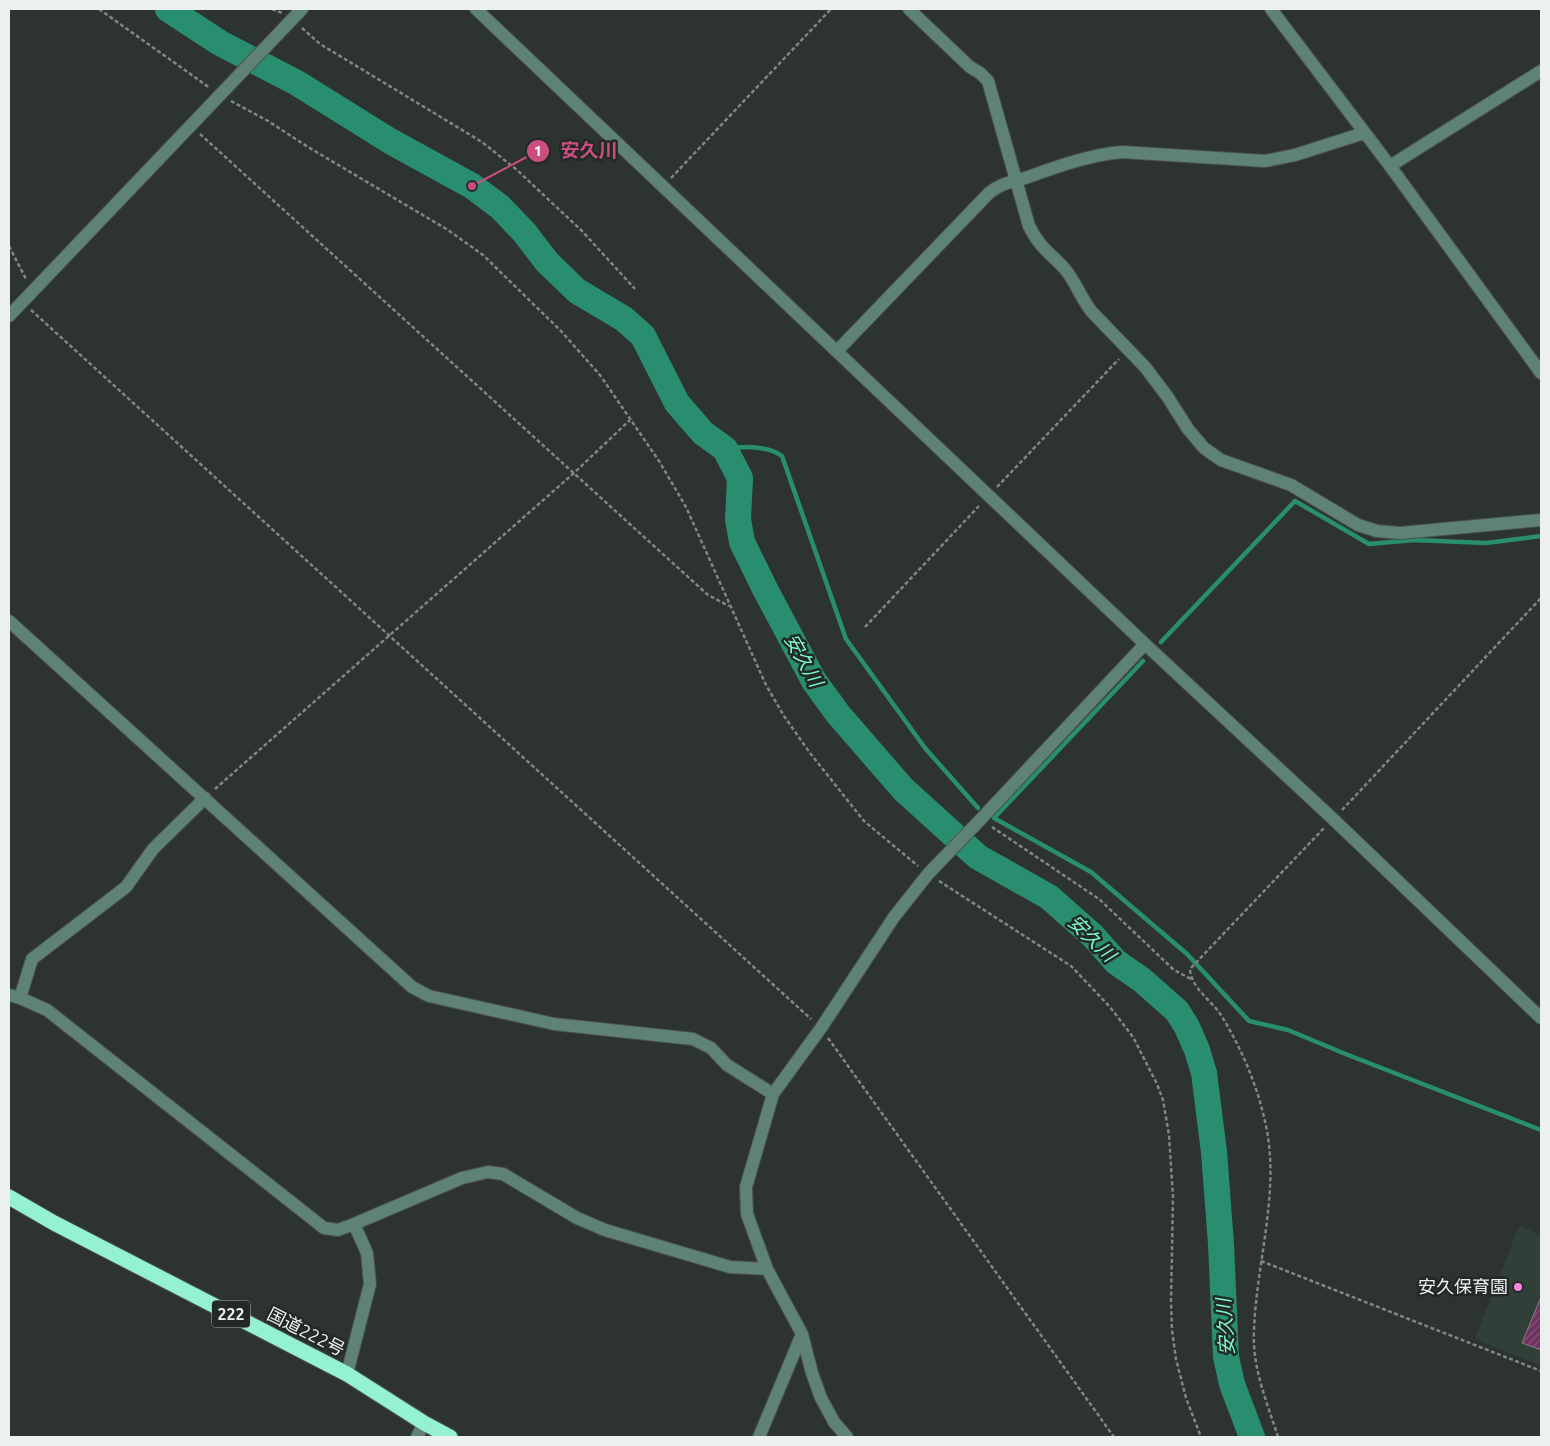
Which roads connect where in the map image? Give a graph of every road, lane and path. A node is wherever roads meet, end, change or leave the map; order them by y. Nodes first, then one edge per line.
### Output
1 (99, 9) edge
2 (302, 9) edge
3 (476, 9) edge
4 (831, 9) edge
5 (909, 9) edge
6 (1271, 9) edge
7 (292, 19) junction
8 (1541, 71) edge
9 (221, 96) junction
10 (191, 126) junction
11 (1364, 133) junction
12 (1390, 166) junction
13 (1016, 181) junction
14 (664, 187) junction
15 (9, 246) edge
16 (635, 289) dead end
17 (33, 291) junction
18 (22, 302) junction
19 (9, 316) edge
20 (1129, 349) junction
21 (837, 351) junction
22 (1541, 373) edge
23 (630, 420) junction
24 (574, 474) junction
25 (989, 495) junction
26 (1541, 520) edge
27 (1541, 598) edge
28 (729, 607) junction
29 (9, 621) edge
30 (865, 627) dead end
31 (389, 637) junction
32 (1145, 644) junction
33 (205, 798) junction
34 (981, 819) junction
35 (1333, 819) junction
36 (928, 874) junction
37 (1191, 978) junction
38 (14, 997) edge
39 (1541, 1018) edge
40 (821, 1028) junction
41 (774, 1094) junction
42 (9, 1197) edge
43 (354, 1224) junction
44 (1261, 1261) junction
45 (767, 1270) junction
46 (802, 1334) junction
47 (1541, 1371) edge
48 (347, 1374) junction
49 (424, 1423) junction
50 (418, 1437) edge
51 (450, 1437) edge
52 (759, 1437) edge
53 (847, 1437) edge
54 (1114, 1437) edge
55 (1201, 1437) edge
56 (1278, 1437) edge

1 - 9 path
2 - 7 street
3 - 14 street
4 - 14 path
5 - 13 street
6 - 11 street
7 - 9 street
7 - 16 path
8 - 12 street
9 - 10 street
9 - 23 path
10 - 17 street
10 - 24 path
11 - 12 street
11 - 13 street
12 - 22 street
13 - 20 street
13 - 21 street
14 - 21 street
15 - 17 path
17 - 18 street
18 - 19 street
18 - 31 path
20 - 25 path
20 - 26 street
21 - 25 street
23 - 24 path
23 - 28 path
24 - 28 path
24 - 31 path
25 - 30 path
25 - 32 street
27 - 35 path
28 - 36 path
29 - 33 street
31 - 33 path
31 - 40 path
32 - 34 street
32 - 35 street
33 - 38 street
33 - 41 street
34 - 36 street
34 - 37 path
35 - 37 path
35 - 39 street
36 - 40 street
36 - 55 path
37 - 44 path
38 - 43 street
40 - 41 street
40 - 54 path
41 - 45 street
42 - 48 highway, 国道222号 / 222
43 - 45 street
43 - 48 street
44 - 47 path
44 - 56 path
45 - 46 street
46 - 52 street
46 - 53 street
48 - 49 highway, 国道222号 / 222
49 - 50 street
49 - 51 highway, 国道222号 / 222

